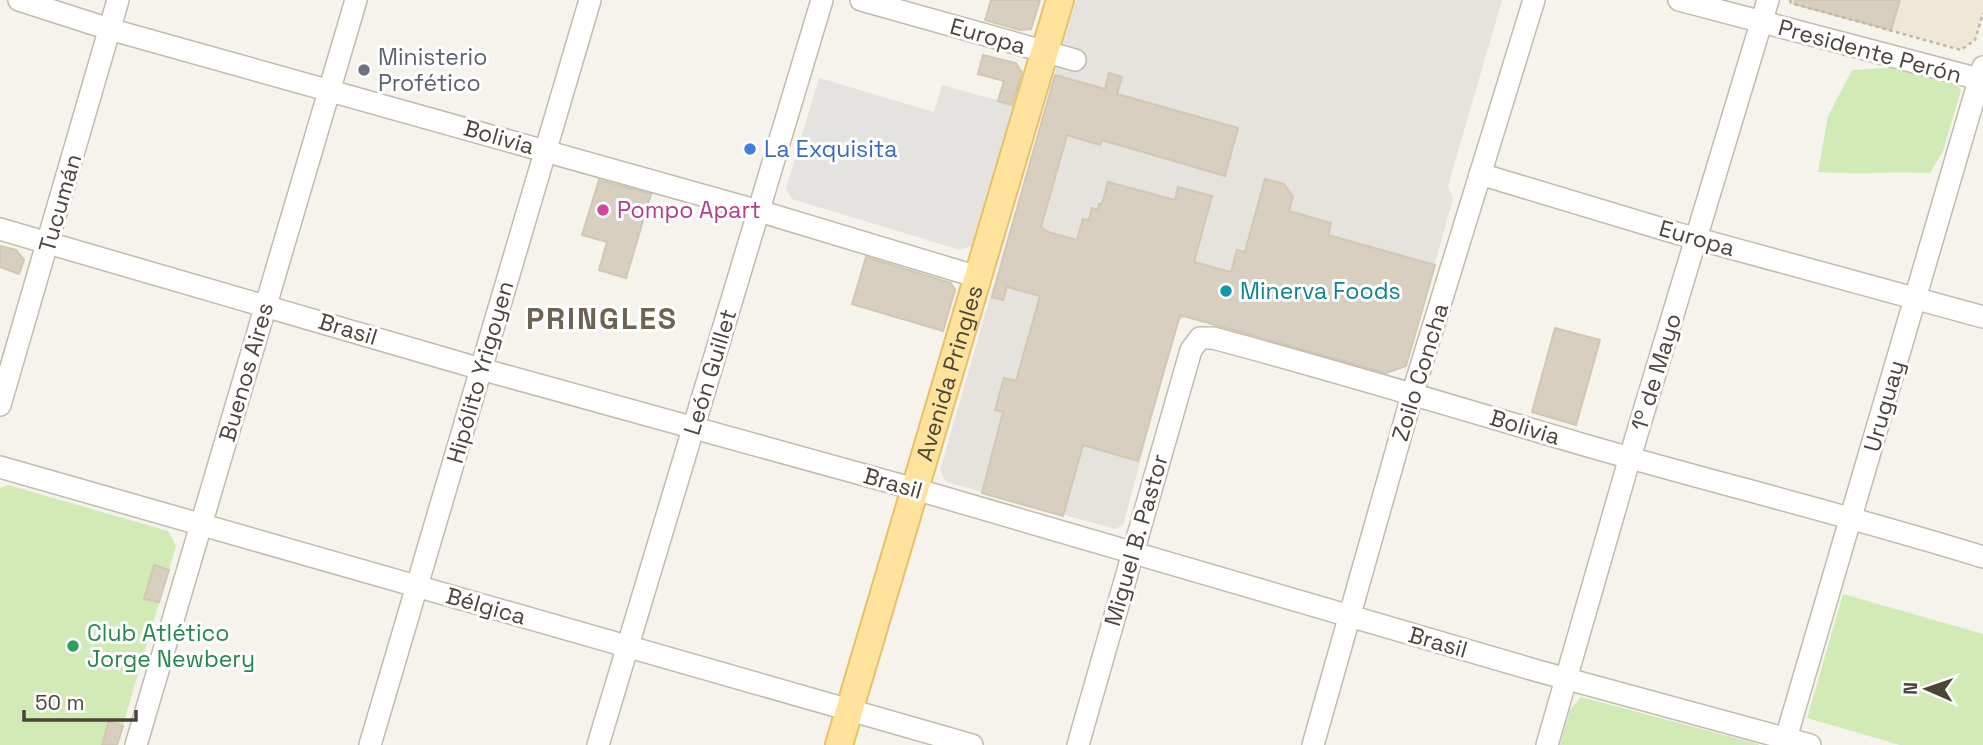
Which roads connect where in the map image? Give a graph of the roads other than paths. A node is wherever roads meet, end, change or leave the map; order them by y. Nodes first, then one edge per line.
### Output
1 (19, 0) edge
2 (118, 0) edge
3 (356, 0) edge
4 (590, 0) edge
5 (822, 0) edge
6 (861, 0) edge
7 (1060, 0) edge
8 (1534, 0) edge
9 (1679, 0) edge
10 (1768, 0) edge
11 (1761, 23) junction
12 (109, 29) junction
13 (1044, 52) junction
14 (1075, 60) dead end
15 (1982, 76) edge
16 (330, 90) junction
17 (545, 150) junction
18 (1480, 174) junction
19 (759, 211) junction
20 (0, 229) edge
21 (1697, 239) junction
22 (49, 243) junction
23 (978, 277) junction
24 (1915, 298) junction
25 (266, 304) junction
26 (1983, 317) edge
27 (1199, 338) joint
28 (481, 369) junction
29 (1413, 393) junction
30 (0, 405) edge
31 (693, 427) junction
32 (1630, 457) junction
33 (0, 467) edge
34 (915, 489) junction
35 (1851, 516) junction
36 (201, 526) junction
37 (1132, 553) junction
38 (1983, 556) edge
39 (417, 587) junction
40 (1351, 617) junction
41 (627, 646) junction
42 (1566, 678) junction
43 (850, 709) junction
44 (1785, 741) edge
45 (137, 745) edge
46 (370, 745) edge
47 (598, 745) edge
48 (839, 745) edge
49 (972, 745) edge
50 (1078, 745) edge
51 (1312, 745) edge
52 (1547, 745) edge
53 (1810, 745) edge

1 - 12 street, Bolivia
2 - 12 street, Tucumán
3 - 16 street, Buenos Aires
4 - 17 street, Hipólito Yrigoyen
5 - 19 street, León Guillet
6 - 13 street, Europa
7 - 13 main road, Avenida Pringles
8 - 18 street, Zoilo Concha
9 - 11 street, Presidente Perón
10 - 11 street, 1º de Mayo
11 - 15 street, Presidente Perón
11 - 21 street, 1º de Mayo
12 - 16 street, Bolivia
12 - 22 street, Tucumán
13 - 14 street, Europa
13 - 23 main road, Avenida Pringles
15 - 24 street, Uruguay
16 - 17 street, Bolivia
16 - 25 street, Buenos Aires
17 - 19 street, Bolivia
17 - 28 street, Hipólito Yrigoyen
18 - 21 street, Europa
18 - 29 street, Zoilo Concha
19 - 23 street, Bolivia
19 - 31 street, León Guillet
20 - 22 street, Brasil
21 - 24 street, Europa
21 - 32 street, 1º de Mayo
22 - 25 street, Brasil
22 - 30 street, Tucumán
23 - 34 main road, Avenida Pringles
24 - 26 street, Europa
24 - 35 street, Uruguay
25 - 28 street, Brasil
25 - 36 street, Buenos Aires
27 - 29 street, Bolivia
27 - 37 street, Miguel B. Pastor
28 - 31 street, Brasil
28 - 39 street, Hipólito Yrigoyen
29 - 32 street, Bolivia
29 - 40 street, Zoilo Concha
31 - 34 street, Brasil
31 - 41 street, León Guillet
32 - 35 street, Bolivia
32 - 42 street, 1º de Mayo
33 - 36 street, Bélgica
34 - 37 street, Brasil
34 - 43 main road, Avenida Pringles
35 - 38 street, Bolivia
35 - 44 street, Uruguay
36 - 39 street, Bélgica
36 - 45 street, Buenos Aires
37 - 40 street, Brasil
37 - 50 street, Miguel B. Pastor
39 - 41 street, Bélgica
39 - 46 street, Hipólito Yrigoyen
40 - 42 street, Brasil
40 - 51 street, Zoilo Concha
41 - 43 street, Bélgica
41 - 47 street, León Guillet
42 - 44 street, Brasil
42 - 52 street, 1º de Mayo
43 - 48 main road, Avenida Pringles
43 - 49 street, Bélgica
44 - 53 street, Brasil

